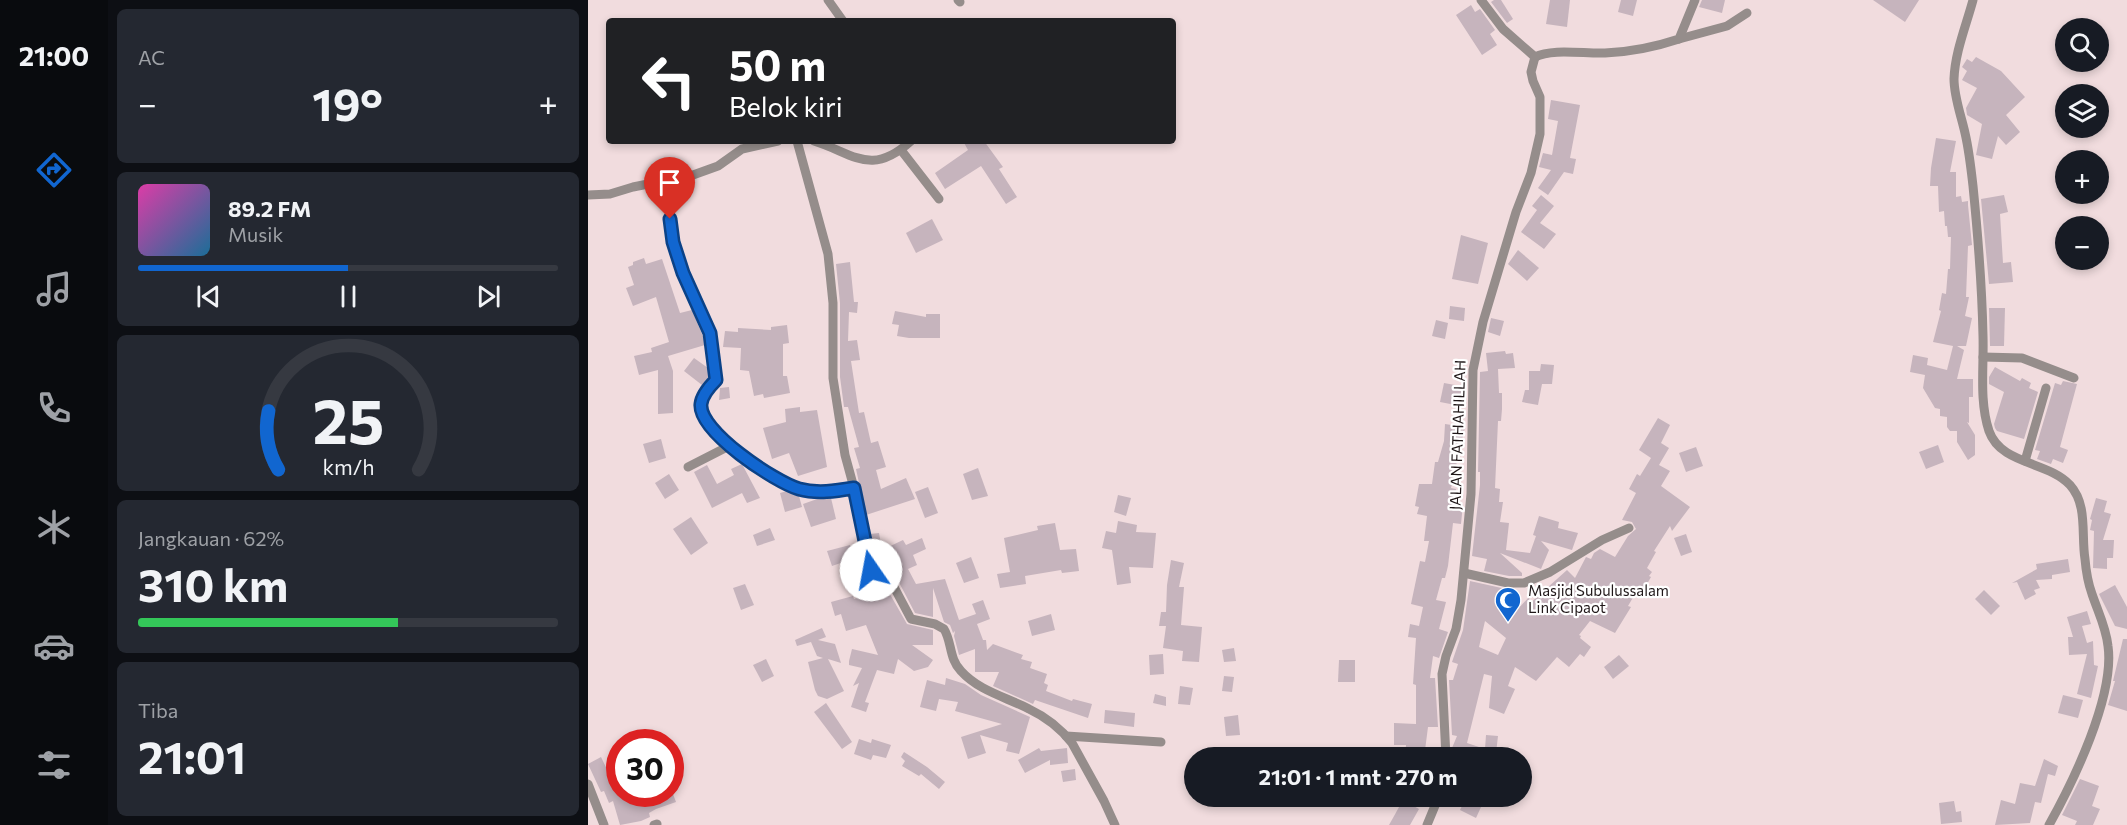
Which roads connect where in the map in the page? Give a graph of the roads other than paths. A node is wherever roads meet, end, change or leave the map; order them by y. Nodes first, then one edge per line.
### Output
1 (828, 0) edge
2 (838, 0) edge
3 (1481, 0) edge
4 (1695, 0) edge
5 (1973, 0) edge
6 (1747, 13) dead end
7 (840, 17) edge
8 (1679, 39) junction
9 (1535, 57) junction
10 (764, 144) edge
11 (798, 144) edge
12 (821, 144) edge
13 (908, 144) edge
14 (901, 150) junction
15 (658, 182) junction
16 (588, 195) edge
17 (939, 199) dead end
18 (1983, 357) junction
19 (2074, 378) dead end
20 (2046, 388) dead end
21 (731, 445) junction
22 (2025, 461) junction
23 (688, 468) dead end
24 (854, 488) junction
25 (1629, 528) dead end
26 (1464, 573) junction
27 (1066, 735) junction
28 (1161, 742) dead end
29 (1445, 747) edge
30 (588, 784) edge
31 (1434, 807) edge
32 (604, 825) edge
33 (1115, 825) edge
34 (1427, 825) edge
35 (2049, 825) edge

1 - 7 street
2 - 7 street
3 - 9 street
4 - 8 street
5 - 18 street
6 - 8 street
8 - 9 street
9 - 26 street, JALAN FATHAHILLAH
10 - 15 street
11 - 24 street
12 - 14 street
13 - 14 street
14 - 17 street
15 - 16 street
15 - 21 street
18 - 19 street
18 - 22 street
20 - 22 street
21 - 23 street
21 - 24 street
22 - 35 street
24 - 27 street
25 - 26 street
26 - 29 street, JALAN FATHAHILLAH
27 - 28 street
27 - 33 street
30 - 32 street
31 - 34 street

